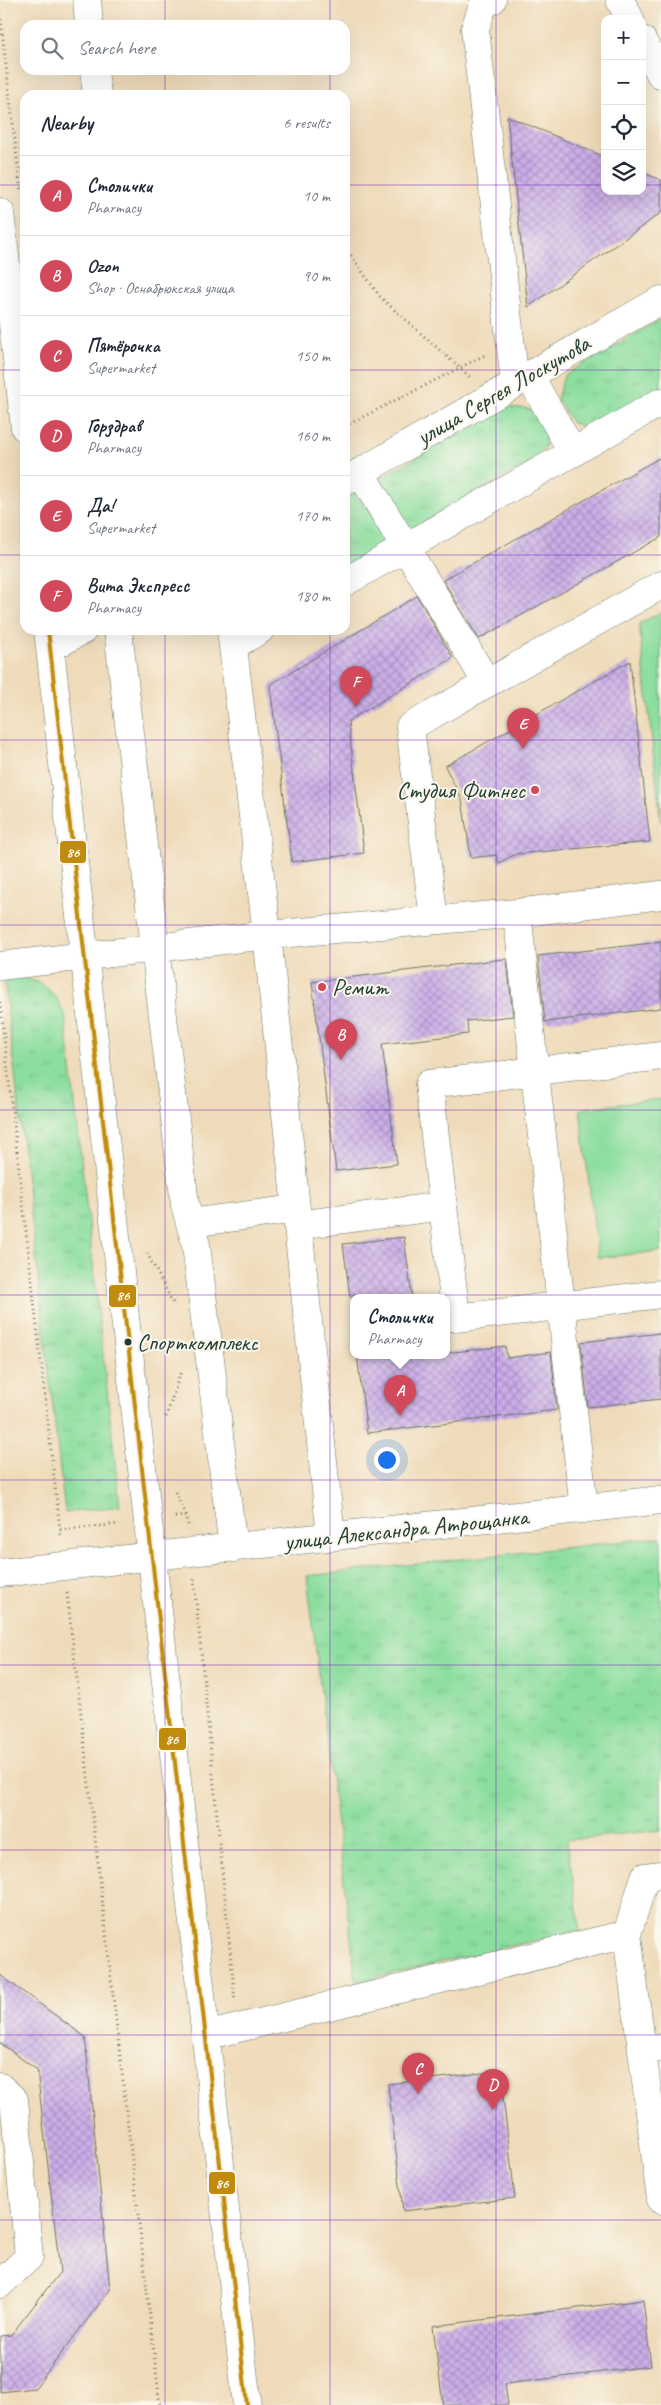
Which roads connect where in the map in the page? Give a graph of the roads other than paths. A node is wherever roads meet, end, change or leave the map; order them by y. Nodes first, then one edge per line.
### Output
1 (87, 0) edge
2 (492, 0) edge
3 (620, 0) edge
4 (628, 15) edge
5 (89, 20) edge
6 (646, 47) edge
7 (95, 75) edge
8 (661, 75) edge
9 (96, 90) edge
10 (11, 206) edge
11 (5, 300) edge
12 (661, 300) edge
13 (513, 385) junction
14 (20, 396) edge
15 (661, 402) edge
16 (572, 452) junction
17 (353, 476) edge
18 (406, 547) junction
19 (350, 579) edge
20 (661, 584) edge
21 (64, 635) edge
22 (119, 635) edge
23 (232, 638) edge
24 (49, 639) edge
25 (487, 683) junction
26 (661, 895) edge
27 (517, 913) junction
28 (434, 920) junction
29 (267, 935) junction
30 (155, 948) junction
31 (85, 957) junction
32 (0, 966) edge
33 (661, 1056) edge
34 (535, 1071) junction
35 (444, 1206) junction
36 (297, 1217) junction
37 (190, 1223) junction
38 (661, 1294) edge
39 (561, 1306) junction
40 (661, 1500) edge
41 (584, 1509) junction
42 (331, 1537) junction
43 (233, 1548) junction
44 (152, 1555) junction
45 (0, 1573) edge
46 (661, 1876) edge
47 (627, 1934) junction
48 (205, 2036) junction
49 (652, 2049) edge
50 (0, 2087) edge
51 (661, 2200) edge
52 (0, 2284) edge
53 (247, 2405) edge

1 - 5 street
2 - 13 street
3 - 4 street
6 - 8 street
7 - 9 street
10 - 11 street
11 - 14 street
12 - 13 street, улица Сергея Лоскутова
13 - 16 street
13 - 17 street, улица Сергея Лоскутова
15 - 16 street
16 - 18 street
17 - 18 street
18 - 19 street
18 - 25 street
20 - 25 street
21 - 24 street
22 - 30 street
23 - 29 street
24 - 31 street
25 - 28 street
26 - 27 street
27 - 28 street
27 - 34 street
28 - 29 street
29 - 30 street
29 - 36 street
30 - 31 street
30 - 37 street
31 - 32 street
31 - 44 street
33 - 34 street
34 - 35 street
34 - 39 street
35 - 36 street
35 - 39 street
36 - 37 street
36 - 42 street
37 - 43 street
38 - 39 street
39 - 41 street
40 - 41 street, улица Александра Атрощанка
41 - 42 street, улица Александра Атрощанка
42 - 43 street, улица Александра Атрощанка
43 - 44 street, улица Александра Атрощанка
44 - 45 street, улица Александра Атрощанка
44 - 48 street
46 - 47 street
47 - 48 street
47 - 49 street
48 - 53 street
49 - 51 street
50 - 52 street

